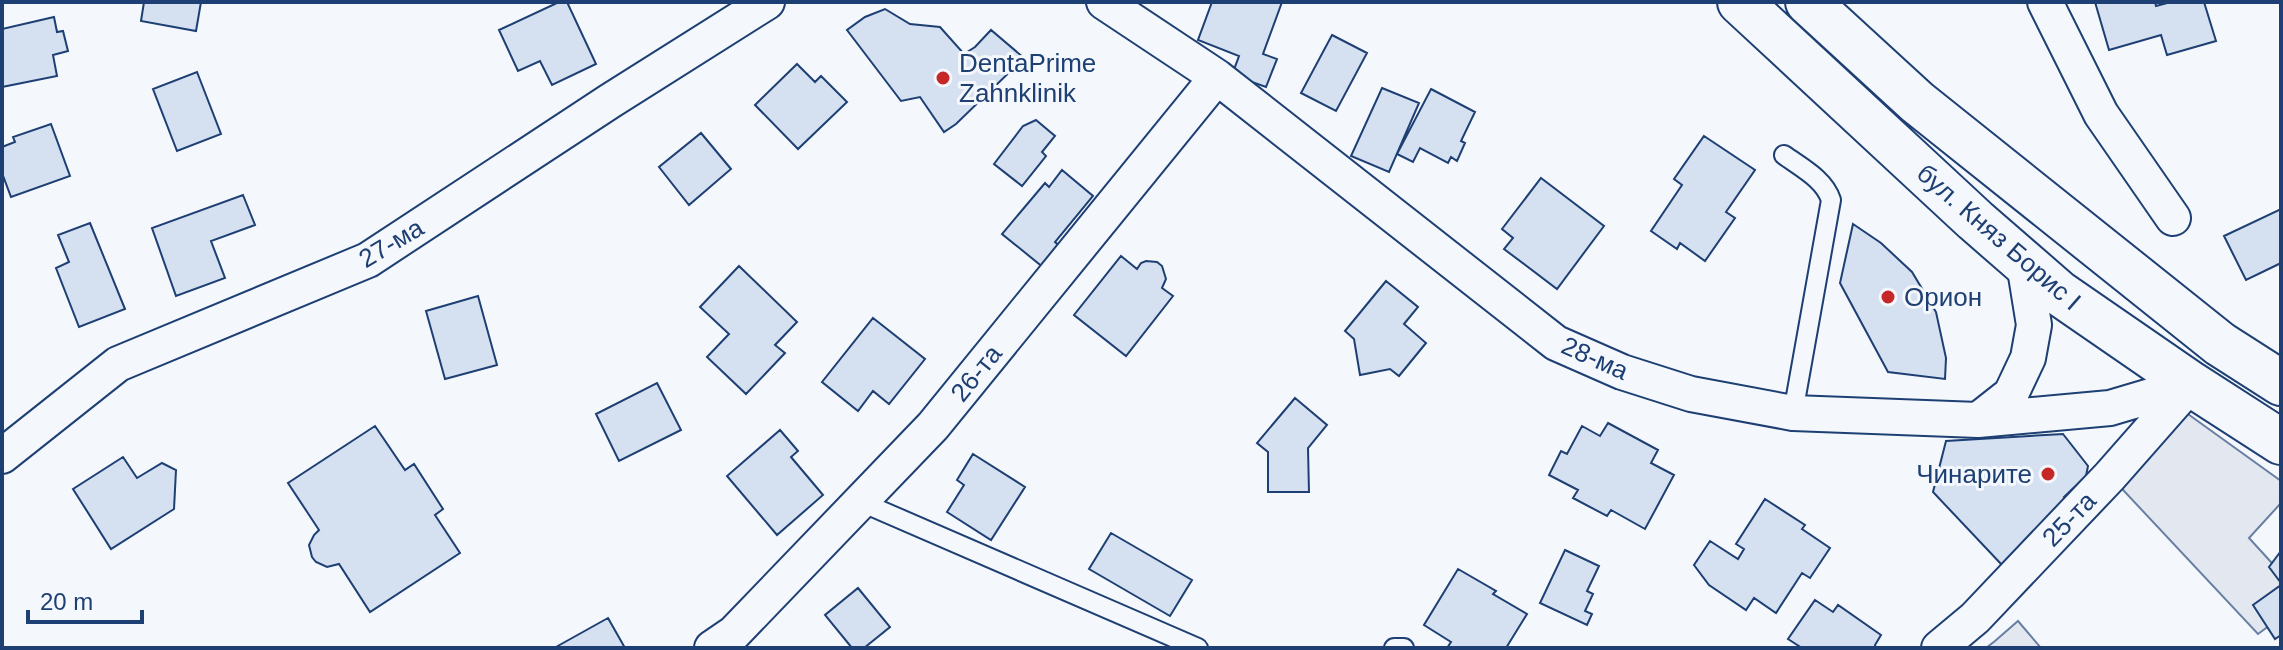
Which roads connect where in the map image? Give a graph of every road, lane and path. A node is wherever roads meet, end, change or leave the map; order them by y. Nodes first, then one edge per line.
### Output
1 (767, 2) edge
2 (1104, 2) edge
3 (1740, 2) edge
4 (1808, 2) edge
5 (2045, 2) edge
6 (1217, 77) junction
7 (1784, 155) dead end
8 (2173, 218) dead end
9 (2024, 263) junction
10 (2281, 383) edge
11 (2191, 384) junction
12 (1793, 413) junction
13 (1978, 420) junction
14 (2281, 442) edge
15 (2, 456) edge
16 (861, 502) junction
17 (712, 648) edge
18 (1198, 648) edge
19 (1394, 648) edge
20 (1404, 648) edge
21 (1939, 648) edge

1 - 15 street, 27-ма
2 - 6 street, 28-ма
3 - 9 highway, бул. Княз Борис I
4 - 10 highway, бул. Княз Борис I
5 - 8 street
6 - 12 street, 28-ма
6 - 16 street, 26-та
7 - 12 lane
9 - 11 highway, бул. Княз Борис I
9 - 13 street
11 - 13 street, 28-ма
11 - 14 highway, бул. Княз Борис I
11 - 21 street, 25-та
12 - 13 street, 28-ма
16 - 17 street, 26-та
16 - 18 lane
19 - 20 lane

